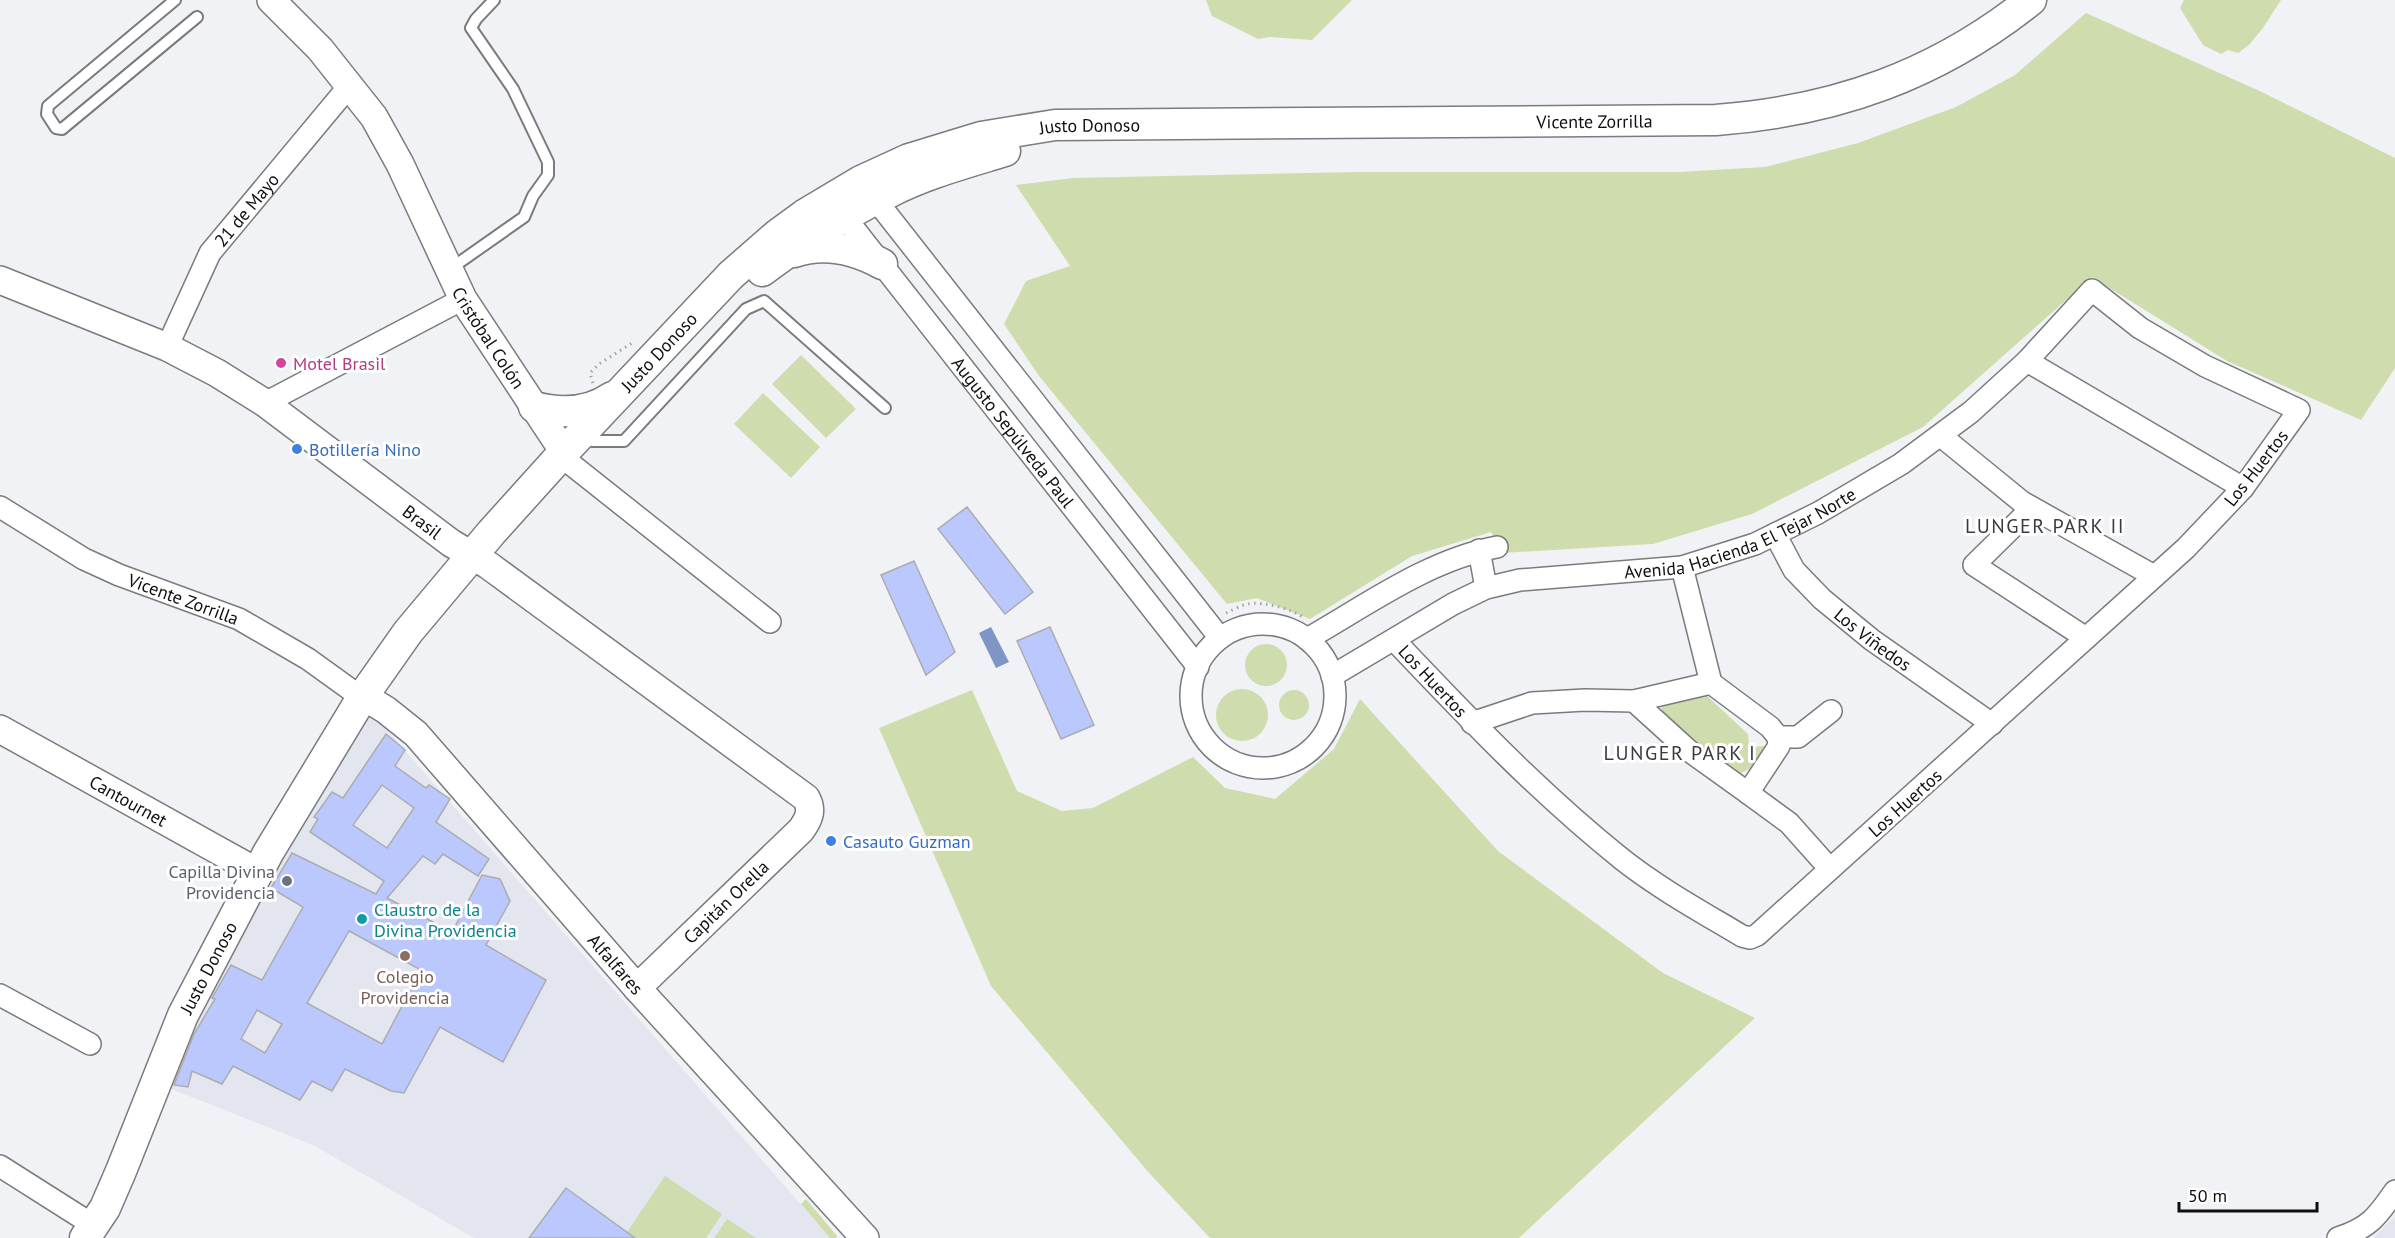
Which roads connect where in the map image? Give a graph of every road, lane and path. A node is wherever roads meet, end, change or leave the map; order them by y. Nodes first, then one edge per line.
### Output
1 (175, 0) edge
2 (271, 0) edge
3 (494, 0) edge
4 (2031, 0) edge
5 (197, 17) dead end
6 (350, 85) junction
7 (1131, 124) joint
8 (868, 190) junction
9 (838, 207) junction
10 (782, 256) junction
11 (882, 264) junction
12 (449, 270) junction
13 (0, 280) edge
14 (464, 299) junction
15 (977, 328) junction
16 (167, 347) junction
17 (949, 350) junction
18 (2027, 361) junction
19 (626, 386) junction
20 (265, 403) junction
21 (534, 407) junction
22 (885, 408) dead end
23 (2299, 410) joint
24 (1941, 436) junction
25 (592, 441) junction
26 (568, 459) junction
27 (2243, 488) junction
28 (0, 507) edge
29 (2032, 508) junction
30 (1775, 534) junction
31 (480, 561) junction
32 (1682, 567) junction
33 (2154, 576) junction
34 (1486, 588) junction
35 (1221, 615) dead end
36 (770, 622) dead end
37 (1309, 631) junction
38 (1220, 638) junction
39 (2086, 638) junction
40 (1394, 640) junction
41 (1198, 667) junction
42 (1332, 676) junction
43 (1711, 683) junction
44 (363, 696) junction
45 (1634, 701) junction
46 (1831, 711) dead end
47 (1472, 723) junction
48 (1992, 724) junction
49 (0, 729) edge
50 (1778, 737) junction
51 (1748, 793) junction
52 (810, 814) joint
53 (1830, 869) junction
54 (257, 872) junction
55 (637, 987) junction
56 (0, 996) edge
57 (90, 1044) dead end
58 (0, 1166) edge
59 (2395, 1191) edge
60 (89, 1232) edge
61 (864, 1238) edge
62 (2338, 1238) edge

1 - 5 lane
2 - 6 street, Cristóbal Colón
3 - 12 lane
4 - 7 main road, Vicente Zorrilla
6 - 12 street, Cristóbal Colón
6 - 16 street, 21 de Mayo
7 - 8 main road, Justo Donoso
8 - 9 main road, Justo Donoso
8 - 15 street, Augusto Sepúlveda Paul
9 - 10 main road, Justo Donoso
9 - 11 street, Augusto Sepúlveda Paul
9 - 19 main road, Justo Donoso
10 - 11 main road
10 - 25 main road, Justo Donoso
11 - 17 street, Augusto Sepúlveda Paul
12 - 14 street, Cristóbal Colón
13 - 16 street, Brasil
14 - 20 street
14 - 21 street, Cristóbal Colón
15 - 17 street
15 - 38 street, Augusto Sepúlveda Paul
16 - 20 street, Brasil
17 - 41 street, Augusto Sepúlveda Paul
18 - 23 street, Avenida Hacienda El Tejar Norte
18 - 24 street, Avenida Hacienda El Tejar Norte
18 - 27 street
19 - 21 main road
19 - 26 main road, Justo Donoso
20 - 31 street, Brasil
21 - 26 street, Cristóbal Colón
22 - 25 lane
23 - 27 street, Los Huertos
24 - 29 street
24 - 30 street, Avenida Hacienda El Tejar Norte
25 - 26 main road, Justo Donoso
26 - 31 main road, Justo Donoso
26 - 36 street, Cristóbal Colón
27 - 33 street, Los Huertos
28 - 44 street, Vicente Zorrilla
29 - 33 street
29 - 39 street
30 - 32 street, Avenida Hacienda El Tejar Norte
30 - 48 street, Los Viñedos
31 - 44 main road, Justo Donoso
31 - 52 street, Brasil
32 - 34 street, Avenida Hacienda El Tejar Norte
32 - 43 street
33 - 39 street, Los Huertos
34 - 37 street
34 - 40 street, Avenida Hacienda El Tejar Norte
35 - 37 path
37 - 38 street
37 - 42 street
38 - 41 street
39 - 48 street, Los Huertos
40 - 42 street, Avenida Hacienda El Tejar Norte
40 - 47 street, Los Huertos
41 - 42 street
43 - 45 street, Los Huertos
43 - 50 street
44 - 54 main road, Justo Donoso
44 - 55 street, Alfalfares
45 - 47 street, Los Huertos
45 - 51 street
46 - 50 street
47 - 53 street, Los Huertos
48 - 53 street, Los Huertos
49 - 54 street, Cantournet
50 - 51 street
51 - 53 street
52 - 55 street, Capitán Orella
54 - 60 main road, Justo Donoso
55 - 61 street, Alfalfares
56 - 57 street
58 - 60 street
59 - 62 street

